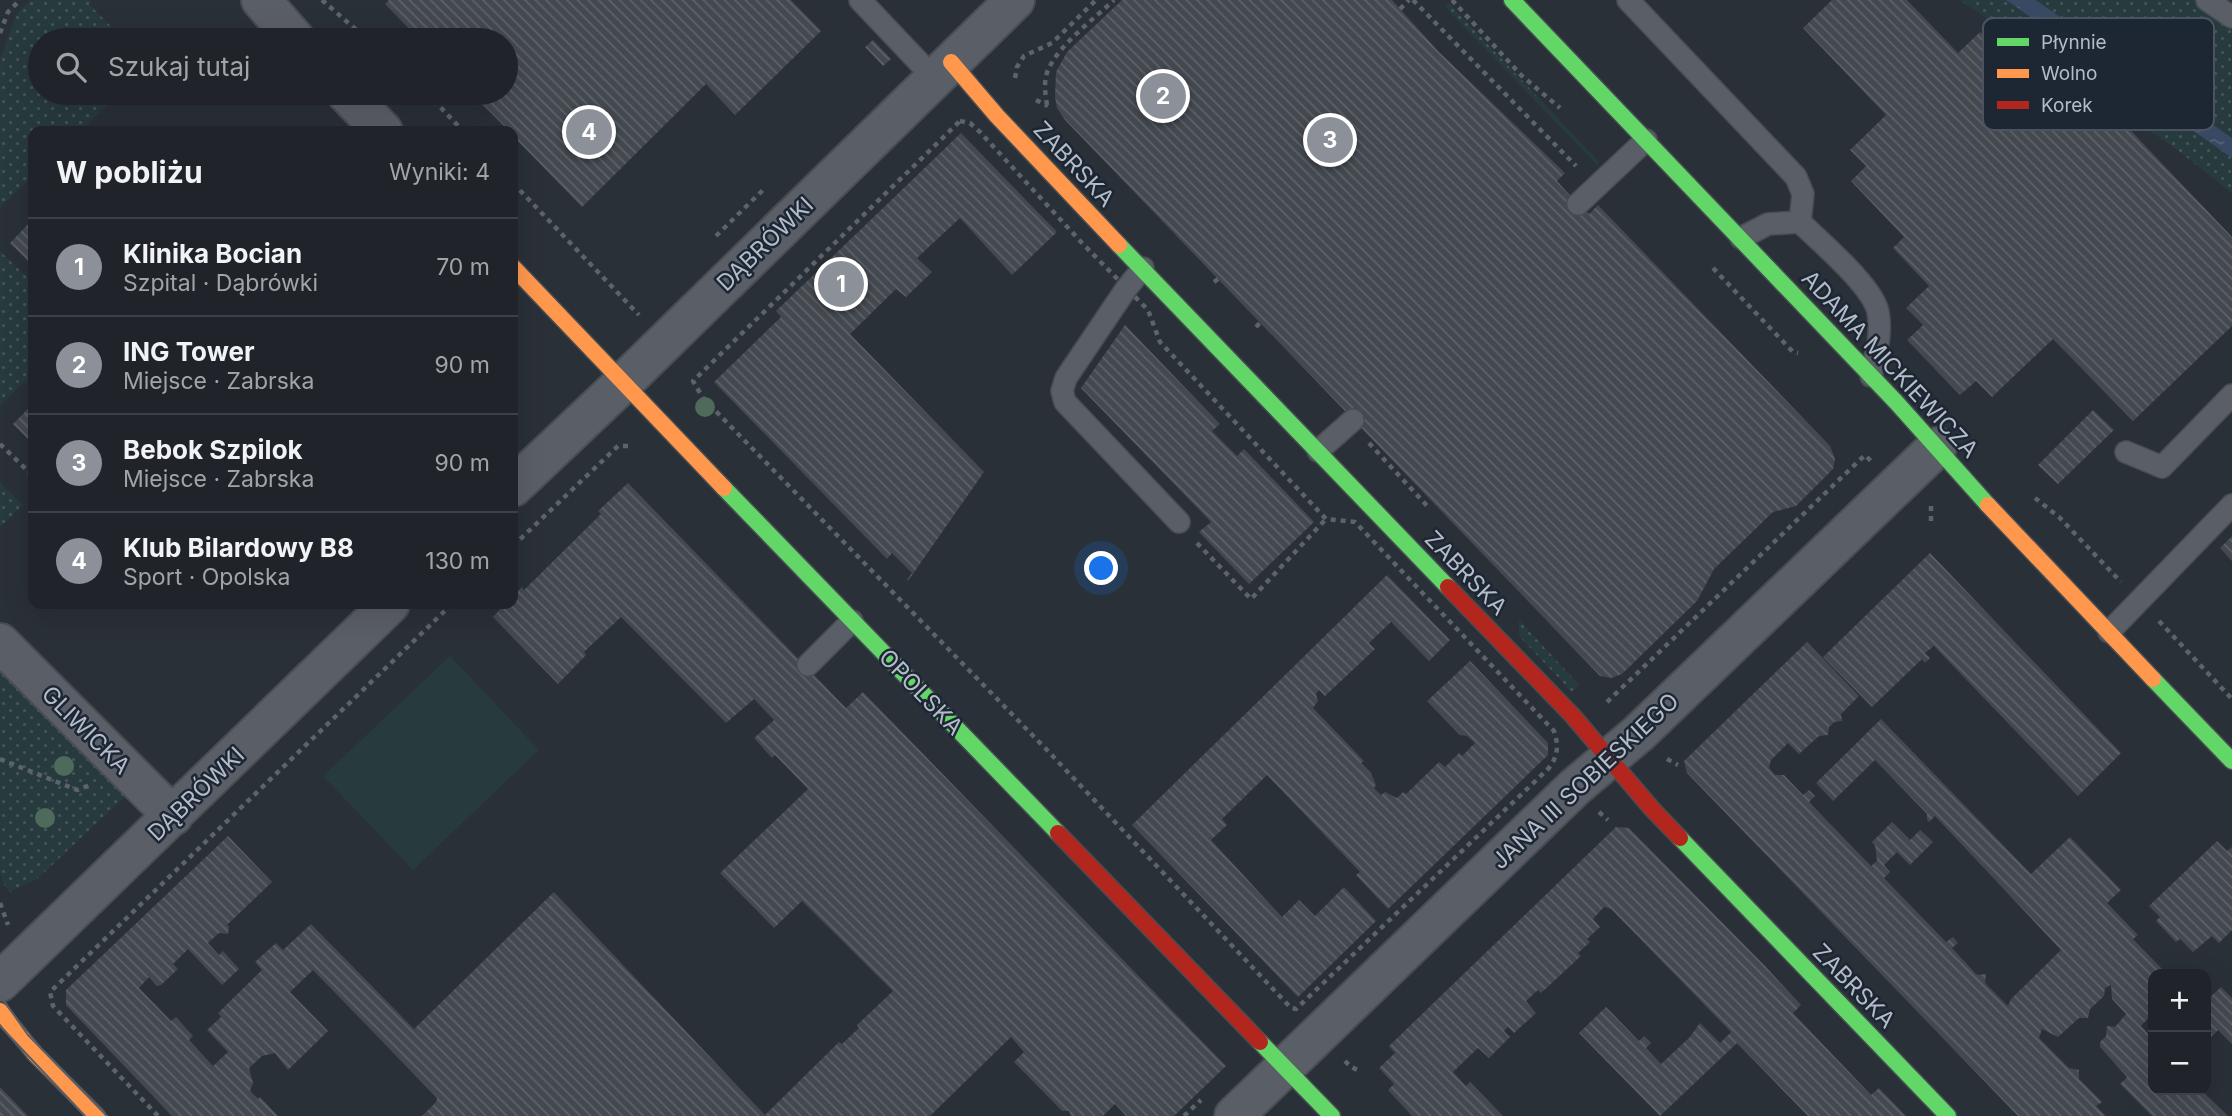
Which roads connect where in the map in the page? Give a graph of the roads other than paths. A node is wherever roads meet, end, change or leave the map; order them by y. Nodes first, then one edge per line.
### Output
1 (261, 0) edge
2 (860, 0) edge
3 (1015, 0) edge
4 (1512, 0) edge
5 (1628, 0) edge
6 (2207, 0) edge
7 (2232, 17) edge
8 (286, 28) edge
9 (943, 70) junction
10 (358, 105) edge
11 (378, 126) edge
12 (1646, 140) junction
13 (1578, 204) dead end
14 (1800, 222) junction
15 (1741, 238) junction
16 (1143, 268) junction
17 (518, 272) edge
18 (1871, 376) junction
19 (623, 383) junction
20 (2232, 395) edge
21 (1353, 420) dead end
22 (1937, 447) junction
23 (1318, 451) junction
24 (2126, 452) dead end
25 (518, 482) edge
26 (2232, 505) edge
27 (1179, 523) dead end
28 (385, 609) edge
29 (852, 621) junction
30 (2109, 632) junction
31 (0, 643) edge
32 (808, 665) dead end
33 (1609, 759) junction
34 (2232, 761) edge
35 (173, 816) junction
36 (0, 982) edge
37 (0, 1011) edge
38 (1284, 1068) junction
39 (1219, 1107) edge
40 (97, 1116) edge
41 (1332, 1116) edge
42 (1948, 1116) edge

1 - 8 street
2 - 9 lane
3 - 9 street, DĄBRÓWKI
4 - 12 street, ADAMA MICKIEWICZA
5 - 14 lane
6 - 7 lane
9 - 16 street, ZABRSKA
9 - 19 street, DĄBRÓWKI
10 - 11 street
12 - 13 lane
12 - 15 street, ADAMA MICKIEWICZA
14 - 15 lane
14 - 18 lane
15 - 18 street, ADAMA MICKIEWICZA
16 - 23 street, ZABRSKA
16 - 27 lane
17 - 19 street, OPOLSKA
18 - 22 street, ADAMA MICKIEWICZA
19 - 25 street, DĄBRÓWKI
19 - 29 street, OPOLSKA
20 - 24 lane
21 - 23 lane
22 - 30 street, ADAMA MICKIEWICZA
22 - 33 street, JANA III SOBIESKIEGO
23 - 33 street, ZABRSKA
26 - 30 lane
28 - 35 street, DĄBRÓWKI
29 - 32 lane
29 - 38 street, OPOLSKA
30 - 34 street, ADAMA MICKIEWICZA
31 - 35 street, GLIWICKA
33 - 38 street, JANA III SOBIESKIEGO
33 - 42 street, ZABRSKA
35 - 36 street, DĄBRÓWKI
37 - 40 street
38 - 39 street, JANA III SOBIESKIEGO
38 - 41 street, OPOLSKA

